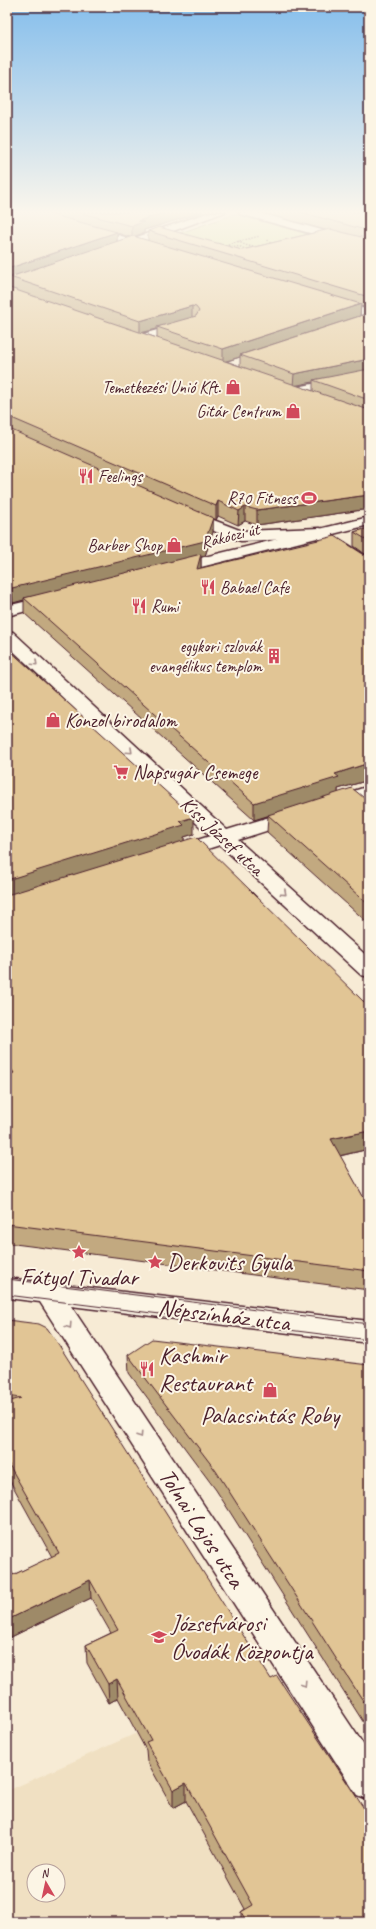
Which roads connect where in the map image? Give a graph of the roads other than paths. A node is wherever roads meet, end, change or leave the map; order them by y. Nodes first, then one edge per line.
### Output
1 (331, 302) edge
2 (369, 314) edge
3 (369, 319) edge
4 (192, 324) edge
5 (354, 324) edge
6 (125, 334) edge
7 (140, 339) junction
8 (163, 347) edge
9 (369, 376) edge
10 (279, 387) edge
11 (293, 392) junction
12 (314, 400) edge
13 (172, 507) edge
14 (369, 520) edge
15 (320, 533) junction
16 (369, 566) edge
17 (160, 573) edge
18 (68, 596) edge
19 (7, 611) edge
20 (7, 636) edge
21 (369, 792) edge
22 (224, 838) junction
23 (158, 859) edge
24 (369, 970) edge
25 (7, 1288) edge
26 (48, 1293) junction
27 (369, 1332) edge
28 (369, 1783) edge

1 - 2 street
3 - 5 street
4 - 7 street
6 - 7 street
7 - 8 street
9 - 11 street
10 - 11 street
11 - 12 street
13 - 15 street
14 - 15 street, Rákóczi út
15 - 16 street
15 - 17 street, Rákóczi út
18 - 19 street
20 -> 22 street, Kiss József utca
21 - 22 street
22 - 23 street
22 -> 24 street, Kiss József utca
25 - 26 street, Népszínház utca
26 - 27 street, Népszínház utca
26 -> 28 street, Tolnai Lajos utca

